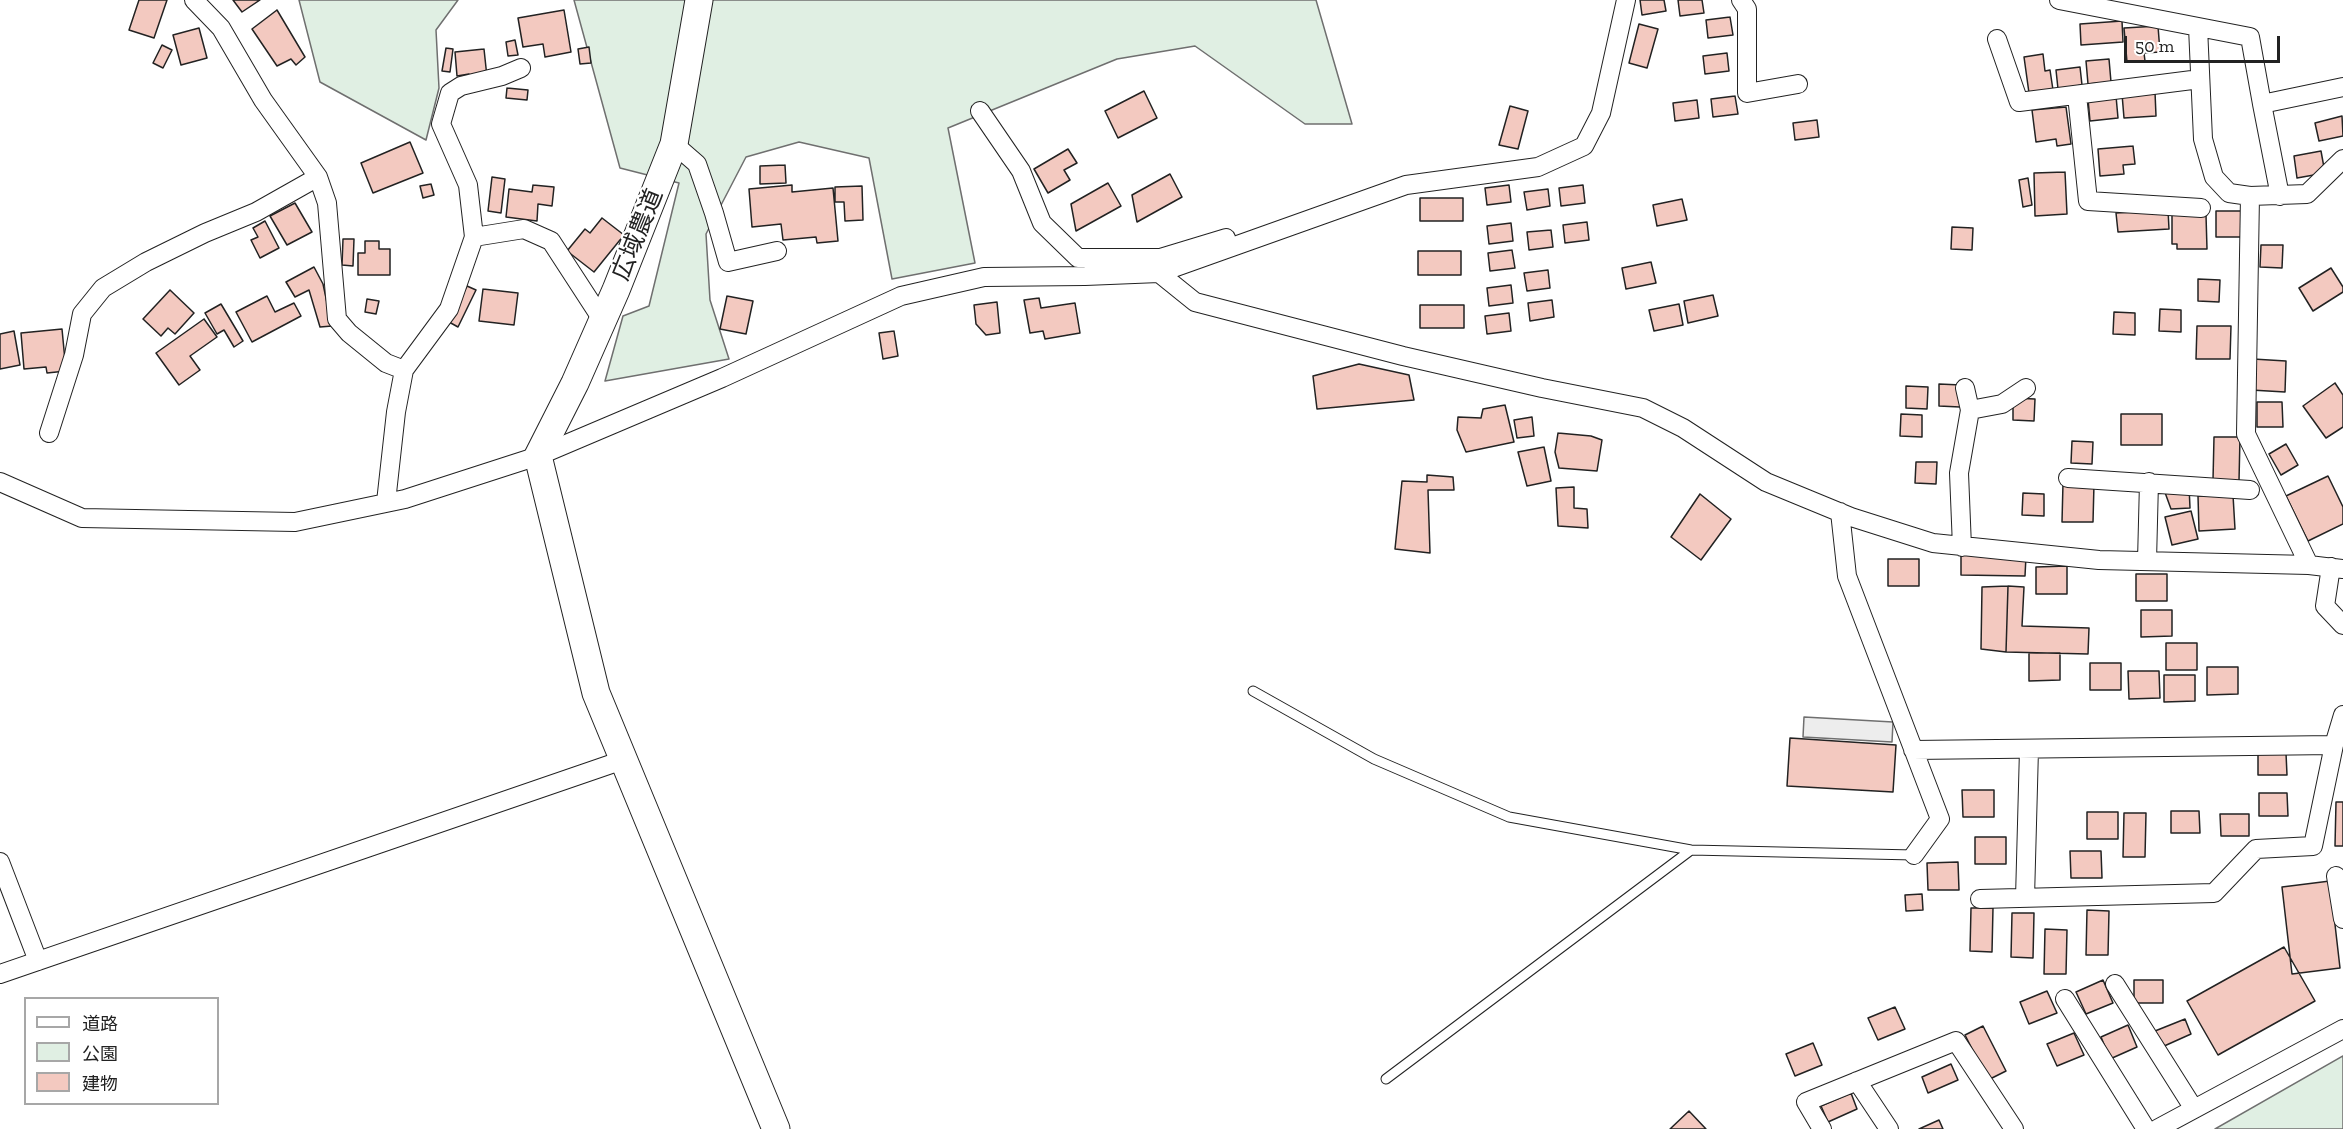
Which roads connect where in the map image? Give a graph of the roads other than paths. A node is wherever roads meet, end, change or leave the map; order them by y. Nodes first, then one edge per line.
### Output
1 (194, 0) edge
2 (699, 0) edge
3 (1626, 0) edge
4 (1741, 0) edge
5 (2058, 0) edge
6 (2198, 27) junction
7 (1997, 39) dead end
8 (521, 69) dead end
9 (2200, 79) junction
10 (1798, 84) dead end
11 (2343, 87) edge
12 (2077, 95) junction
13 (2262, 104) junction
14 (980, 111) dead end
15 (674, 144) junction
16 (2343, 159) edge
17 (318, 177) junction
18 (2250, 196) junction
19 (2280, 196) junction
20 (2201, 208) dead end
21 (474, 237) junction
22 (1248, 241) junction
23 (777, 251) dead end
24 (1159, 273) junction
25 (603, 321) junction
26 (404, 370) junction
27 (1965, 388) dead end
28 (2026, 388) dead end
29 (1970, 410) junction
30 (49, 433) dead end
31 (538, 456) junction
32 (2068, 478) dead end
33 (0, 482) edge
34 (2149, 482) junction
35 (2250, 490) dead end
36 (386, 502) junction
37 (1840, 512) junction
38 (1962, 547) junction
39 (2147, 561) junction
40 (2309, 565) junction
41 (2337, 568) edge
42 (2343, 625) edge
43 (1253, 692) dead end
44 (2343, 714) edge
45 (2334, 745) junction
46 (2029, 749) junction
47 (1913, 750) junction
48 (623, 760) junction
49 (1691, 850) junction
50 (1914, 855) joint
51 (0, 862) edge
52 (2336, 876) dead end
53 (2025, 897) junction
54 (1980, 898) dead end
55 (2343, 919) edge
56 (38, 962) junction
57 (0, 974) edge
58 (2115, 984) dead end
59 (2065, 999) dead end
60 (2343, 1029) edge
61 (1386, 1079) dead end
62 (1857, 1081) junction
63 (2194, 1109) junction
64 (776, 1129) edge
65 (1822, 1129) edge
66 (1889, 1129) edge
67 (2014, 1129) edge
68 (2146, 1129) edge
69 (2157, 1129) edge

1 - 17 street
2 - 15 street, 広域農道
3 - 22 street
4 - 10 street
5 - 6 street
6 - 9 street
6 - 13 street
7 - 12 street
8 - 21 street
9 - 12 street
9 - 18 street
11 - 13 street
12 - 20 street
13 - 19 street
14 - 22 street
15 - 23 street
15 - 25 street, 広域農道
16 - 19 street
17 - 26 street
17 - 30 street
18 - 19 street
18 - 40 street
21 - 25 street
21 - 26 street
22 - 24 street
24 - 31 street
24 - 37 street
25 - 31 street, 広域農道
26 - 36 street
27 - 29 street
28 - 29 street
29 - 38 street
31 - 36 street
31 - 48 street
32 - 34 street
33 - 36 street
34 - 35 street
34 - 39 street
37 - 38 street
37 - 47 street
38 - 39 street
39 - 40 street
40 - 41 street
41 - 42 street
43 - 49 lane
44 - 45 street
45 - 46 street
45 - 53 street
46 - 47 street
46 - 53 street
47 - 50 street
48 - 56 street
48 - 64 street
49 - 50 lane
49 - 61 lane
51 - 56 street
52 - 55 street
53 - 54 street
56 - 57 street
58 - 63 street
59 - 68 street
60 - 63 street
62 - 65 street
62 - 66 street
62 - 67 street
63 - 69 street

